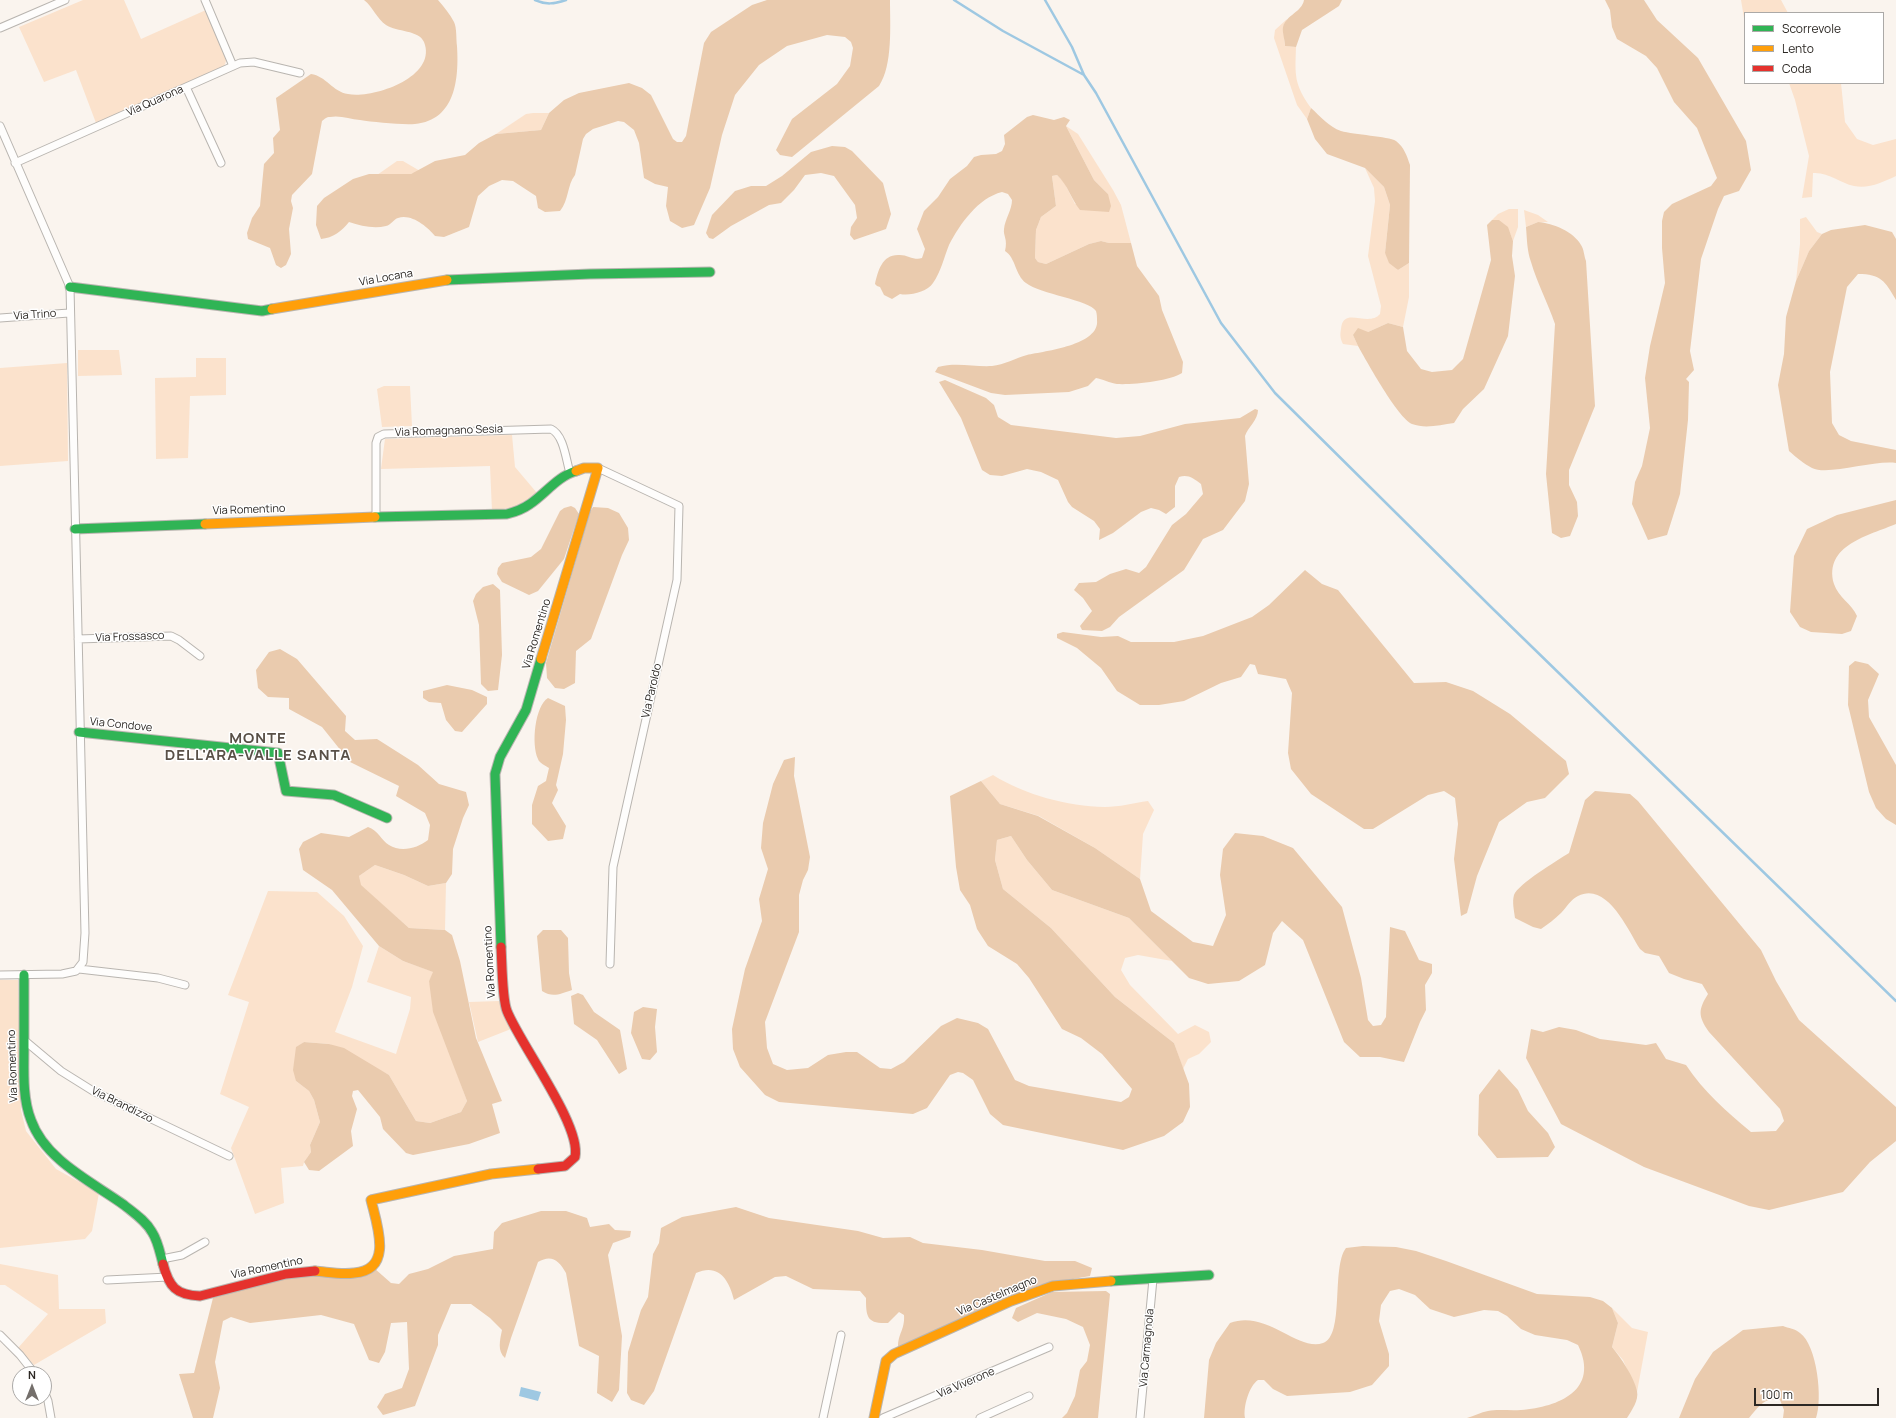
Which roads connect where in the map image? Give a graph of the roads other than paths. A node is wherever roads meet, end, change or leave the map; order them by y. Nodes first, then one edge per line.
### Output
1 (65, 0) edge
2 (205, 0) edge
3 (0, 28) edge
4 (233, 66) junction
5 (300, 73) dead end
6 (186, 87) junction
7 (0, 126) edge
8 (15, 163) junction
9 (221, 163) dead end
10 (710, 272) dead end
11 (70, 287) junction
12 (69, 313) junction
13 (0, 318) edge
14 (598, 468) junction
15 (570, 473) junction
16 (376, 517) junction
17 (75, 529) junction
18 (78, 639) junction
19 (200, 656) dead end
20 (80, 732) junction
21 (387, 818) dead end
22 (610, 964) dead end
23 (79, 969) junction
24 (0, 975) edge
25 (24, 975) junction
26 (185, 985) dead end
27 (24, 1040) junction
28 (229, 1156) dead end
29 (205, 1242) dead end
30 (162, 1259) junction
31 (1209, 1275) dead end
32 (168, 1277) junction
33 (1153, 1279) junction
34 (107, 1280) dead end
35 (0, 1335) edge
36 (840, 1335) dead end
37 (1048, 1347) dead end
38 (29, 1366) edge
39 (1028, 1396) dead end
40 (49, 1406) edge
41 (51, 1418) edge
42 (823, 1418) edge
43 (874, 1418) edge
44 (883, 1418) edge
45 (980, 1418) edge
46 (1140, 1418) edge

1 - 3 street
2 - 4 street
4 - 5 street, Via Quarona
4 - 6 street, Via Quarona
6 - 8 street, Via Quarona
6 - 9 street
7 - 8 street
8 - 11 street
10 - 11 street, Via Locana
11 - 12 street
12 - 13 street, Via Trino
12 - 17 street
14 - 15 street, Via Romentino
14 - 22 street, Via Paroldo
14 - 32 street, Via Romentino
15 - 16 street, Via Romentino
15 - 16 street, Via Romagnano Sesia
16 - 17 street, Via Romentino
17 - 18 street
18 - 19 street, Via Frossasco
18 - 20 street
20 - 21 street, Via Condove
20 - 23 street
23 - 25 street
23 - 26 street
24 - 25 street
25 - 27 street, Via Romentino
27 - 28 street, Via Brandizzo
27 - 30 street, Via Romentino
29 - 30 street
30 - 32 street, Via Romentino
31 - 33 street, Via Castelmagno
32 - 34 street
33 - 43 street, Via Castelmagno
33 - 46 street, Via Carmagnola
35 - 38 street
36 - 42 street
37 - 44 street, Via Viverone
39 - 45 street
40 - 41 street

